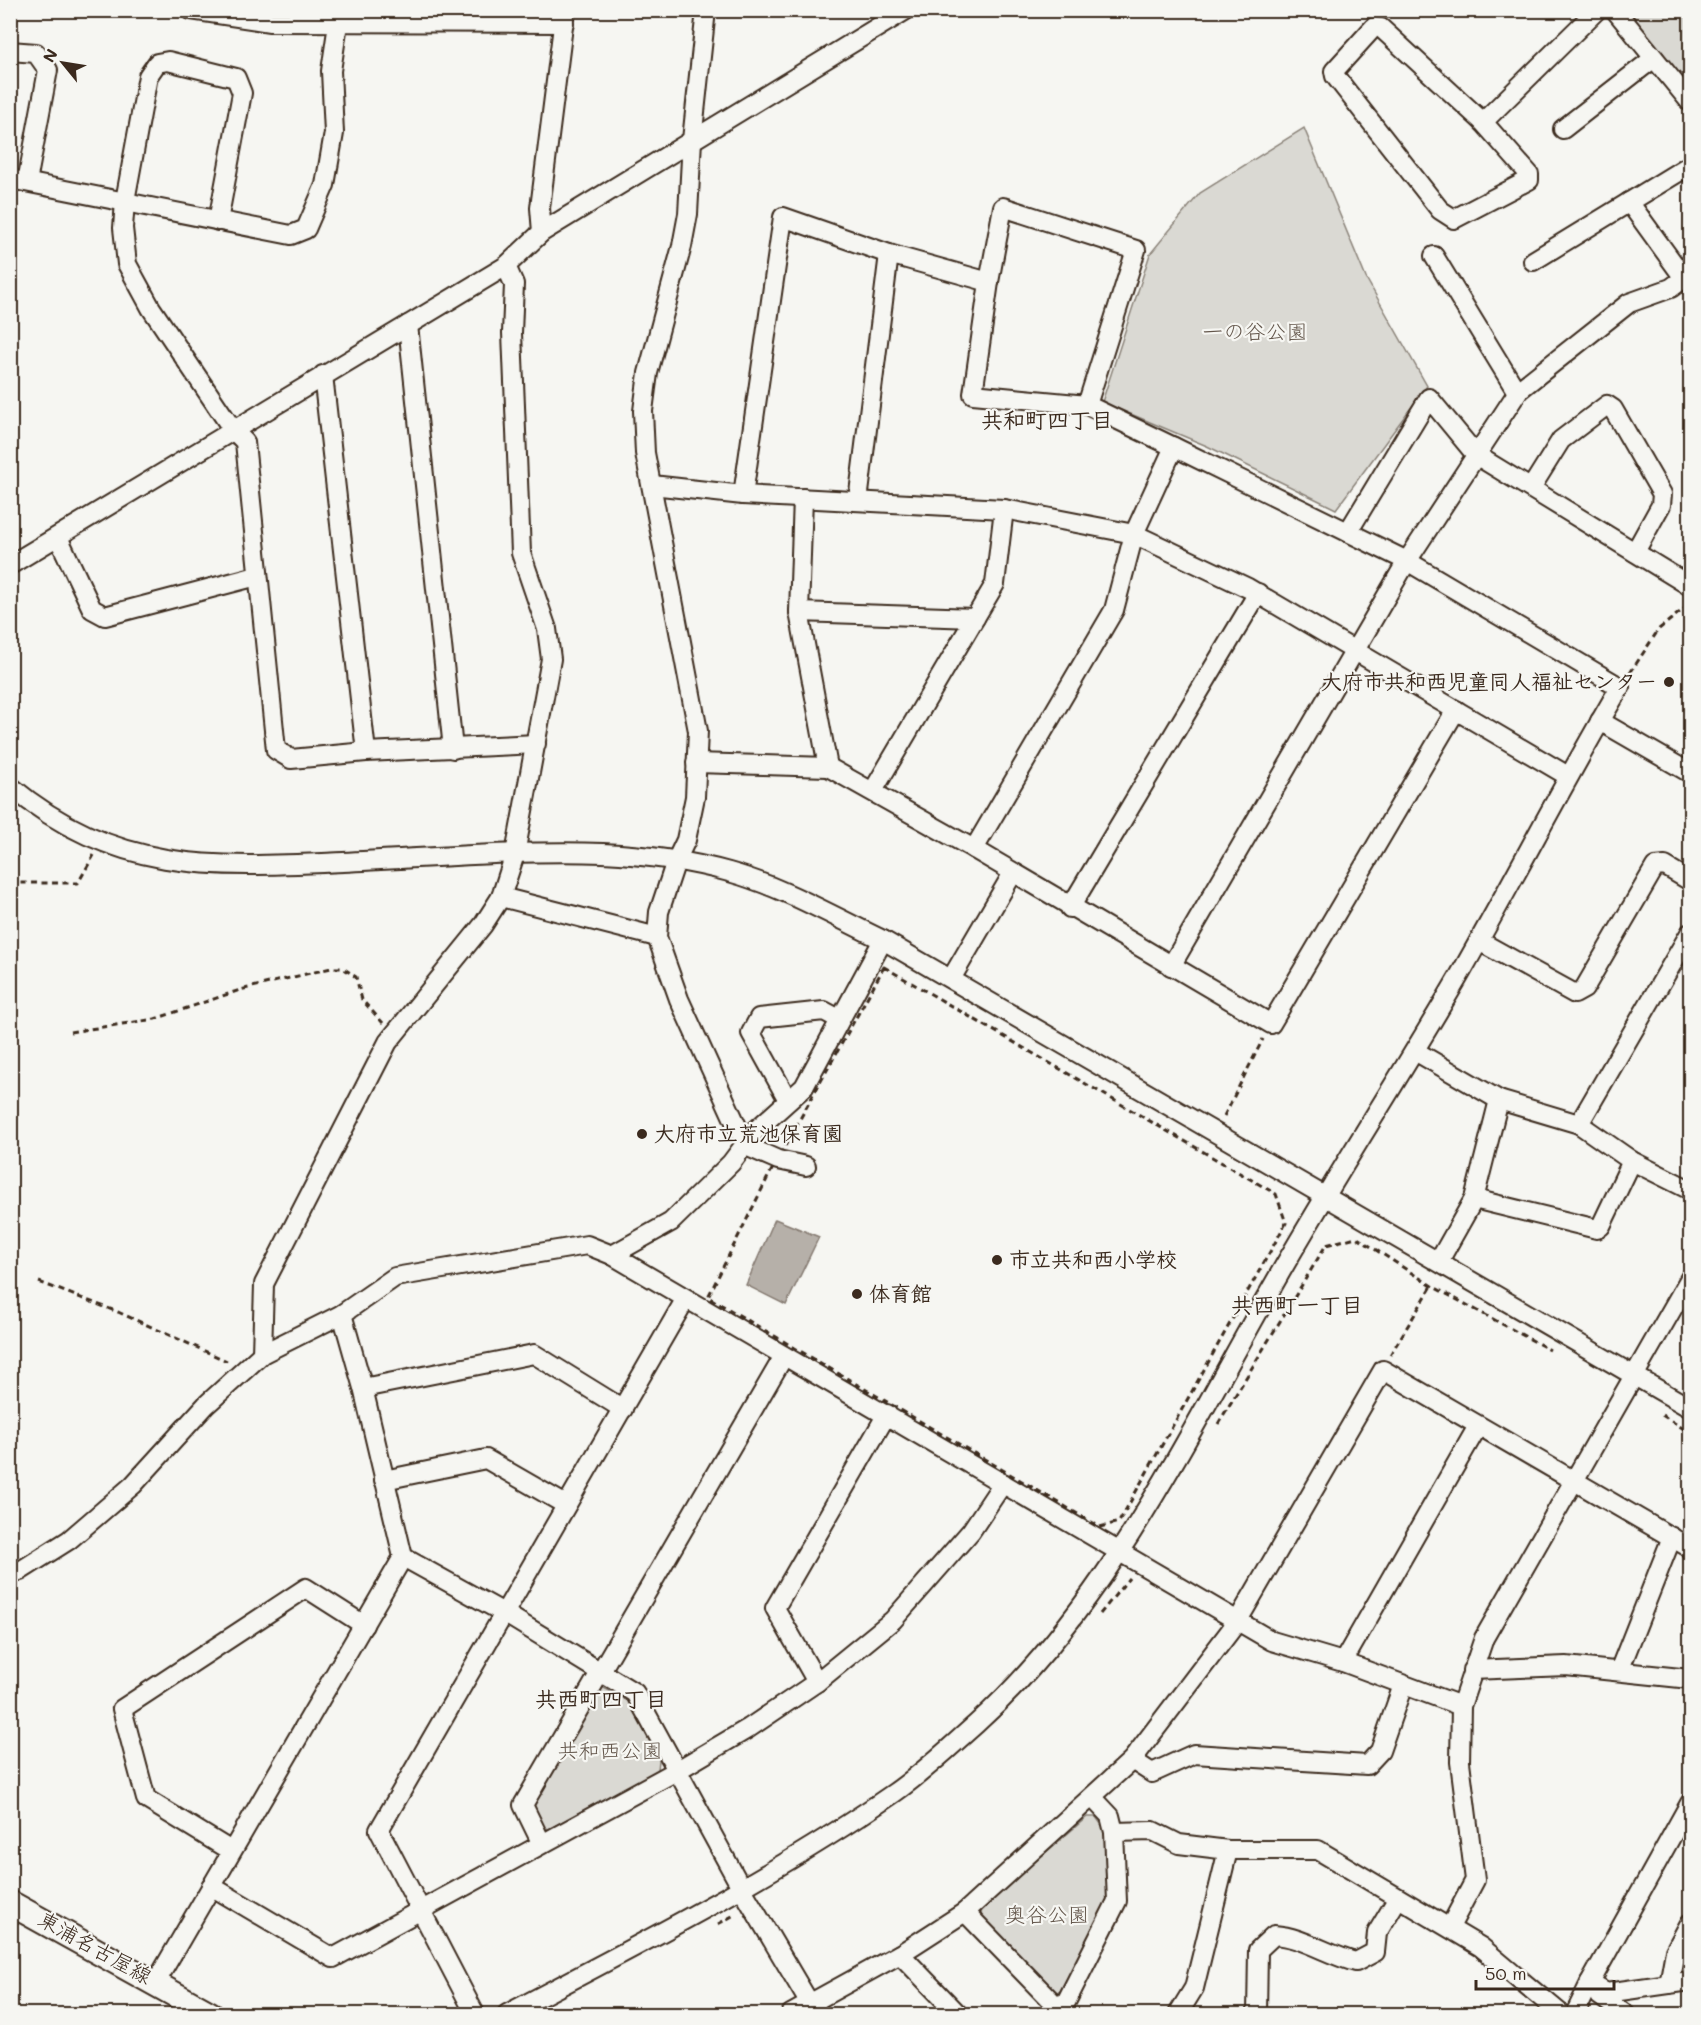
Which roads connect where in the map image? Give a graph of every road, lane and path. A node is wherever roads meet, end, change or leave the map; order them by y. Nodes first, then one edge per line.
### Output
1 (191, 10) edge
2 (706, 10) edge
3 (1597, 10) edge
4 (1615, 10) edge
5 (894, 14) edge
6 (339, 17) edge
7 (565, 17) edge
8 (10, 51) edge
9 (1654, 58) junction
10 (1690, 102) edge
11 (1483, 122) junction
12 (1563, 129) dead end
13 (692, 140) junction
14 (1690, 165) edge
15 (19, 180) edge
16 (125, 201) junction
17 (1629, 202) junction
18 (218, 221) junction
19 (542, 232) junction
20 (889, 254) junction
21 (1434, 256) dead end
22 (1533, 261) dead end
23 (506, 266) junction
24 (1687, 276) edge
25 (988, 282) junction
26 (408, 325) junction
27 (323, 375) junction
28 (1518, 392) junction
29 (1087, 405) junction
30 (233, 430) junction
31 (1174, 447) junction
32 (1476, 455) junction
33 (652, 485) junction
34 (1531, 488) junction
35 (743, 495) junction
36 (803, 498) junction
37 (858, 501) junction
38 (1004, 509) junction
39 (1348, 532) junction
40 (1134, 534) junction
41 (58, 537) junction
42 (1635, 552) junction
43 (1407, 561) junction
44 (10, 565) edge
45 (256, 576) junction
46 (1690, 586) edge
47 (1258, 593) junction
48 (1690, 604) edge
49 (799, 612) junction
50 (975, 618) junction
51 (1354, 650) junction
52 (1620, 687) junction
53 (1456, 710) junction
54 (1600, 721) junction
55 (536, 744) junction
56 (453, 749) junction
57 (366, 752) junction
58 (696, 763) junction
59 (828, 767) junction
60 (1690, 773) edge
61 (1568, 776) junction
62 (10, 786) edge
63 (873, 792) junction
64 (102, 841) junction
65 (974, 849) junction
66 (515, 854) junction
67 (676, 861) junction
68 (1013, 873) junction
69 (1690, 881) edge
70 (10, 883) edge
71 (501, 897) junction
72 (1070, 908) junction
73 (1690, 933) edge
74 (657, 938) junction
75 (883, 940) junction
76 (1479, 940) junction
77 (1171, 966) junction
78 (951, 979) junction
79 (839, 1019) junction
80 (1271, 1024) junction
81 (70, 1032) dead end
82 (394, 1035) junction
83 (1415, 1051) junction
84 (788, 1100) junction
85 (1499, 1100) junction
86 (1579, 1124) junction
87 (1212, 1132) junction
88 (746, 1146) junction
89 (778, 1160) junction
90 (1632, 1161) junction
91 (806, 1166) dead end
92 (1690, 1190) edge
93 (1326, 1196) junction
94 (1474, 1199) junction
95 (612, 1255) junction
96 (1439, 1261) junction
97 (1690, 1278) edge
98 (39, 1282) dead end
99 (1432, 1286) junction
100 (685, 1300) junction
101 (342, 1314) junction
102 (1553, 1352) dead end
103 (262, 1354) junction
104 (783, 1356) junction
105 (231, 1361) dead end
106 (1383, 1370) junction
107 (1634, 1374) junction
108 (363, 1388) junction
109 (623, 1408) junction
110 (1690, 1408) edge
111 (886, 1414) junction
112 (1478, 1426) junction
113 (1216, 1428) dead end
114 (384, 1480) junction
115 (1576, 1481) junction
116 (1004, 1483) junction
117 (566, 1505) junction
118 (1672, 1537) junction
119 (1690, 1548) edge
120 (1121, 1552) junction
121 (403, 1557) junction
122 (10, 1574) edge
123 (504, 1613) junction
124 (1237, 1622) junction
125 (364, 1625) junction
126 (1343, 1662) junction
127 (600, 1670) junction
128 (1472, 1670) junction
129 (1619, 1671) junction
130 (1690, 1679) edge
131 (817, 1682) junction
132 (1402, 1685) junction
133 (1461, 1706) junction
134 (1132, 1760) junction
135 (678, 1770) junction
136 (1093, 1798) junction
137 (1689, 1807) edge
138 (1114, 1832) junction
139 (541, 1842) junction
140 (1228, 1850) junction
141 (231, 1851) junction
142 (211, 1886) junction
143 (742, 1889) junction
144 (1398, 1898) junction
145 (10, 1903) edge
146 (420, 1909) junction
147 (965, 1912) junction
148 (1690, 1923) edge
149 (1450, 1927) junction
150 (900, 1954) junction
151 (1690, 1981) edge
152 (156, 1982) junction
153 (1669, 1984) junction
154 (1595, 1986) junction
155 (815, 2009) edge
156 (1061, 2013) edge
157 (210, 2014) edge
158 (475, 2014) edge
159 (507, 2014) edge
160 (791, 2014) edge
161 (958, 2014) edge
162 (1178, 2014) edge
163 (1257, 2014) edge
164 (1561, 2014) edge
165 (1575, 2014) edge
166 (1625, 2014) edge

1 - 6 street
2 - 13 street
3 - 11 street
4 - 9 street
5 - 13 street
6 - 7 street
6 - 18 street
7 - 19 street
8 - 15 street
9 - 10 street
9 - 12 street
11 - 11 street
13 - 19 street
13 - 33 street
14 - 17 street
15 - 16 street
16 - 18 street
16 - 18 street
16 - 30 street
17 - 22 street
17 - 24 street
19 - 23 street
20 - 25 street
20 - 35 street
20 - 37 street
21 - 28 street
23 - 26 street
23 - 55 street
24 - 28 street
25 - 29 street
25 - 29 street
26 - 27 street
26 - 56 street
27 - 30 street
27 - 57 street
28 - 32 street
29 - 31 street
30 - 41 street
30 - 45 street
31 - 39 street
31 - 40 street
32 - 34 street
32 - 39 street
32 - 43 street
33 - 35 street
33 - 58 street
34 - 42 street
34 - 42 street
35 - 36 street
36 - 37 street
36 - 49 street
37 - 38 street
38 - 40 street
38 - 50 street
39 - 43 street
40 - 47 street
40 - 65 street
41 - 44 street
41 - 45 street
42 - 46 street
43 - 51 street
43 - 52 street
45 - 57 street
47 - 51 street
47 - 72 street
48 - 52 path
49 - 50 street
49 - 59 street
50 - 63 street
51 - 53 street
51 - 77 street
52 - 54 street
53 - 61 street
53 - 80 street
54 - 60 street
54 - 61 street
55 - 56 street
55 - 66 street
56 - 57 street
58 - 59 street
58 - 67 street
59 - 63 street
61 - 76 street
62 - 64 street
63 - 65 street
64 - 66 street
64 - 70 path
65 - 68 street
66 - 67 street
66 - 71 street
67 - 74 street
67 - 75 street
68 - 72 street
68 - 78 street
69 - 76 street
71 - 74 street
71 - 82 street
72 - 77 street
73 - 86 street
74 - 88 street
75 - 78 street
75 - 79 street
76 - 83 street
77 - 80 street
78 - 87 street
79 - 84 street
79 - 84 street
80 - 87 path
81 - 82 path
82 - 103 street
83 - 85 street
83 - 93 street
84 - 88 street
85 - 86 street
85 - 94 street
86 - 90 street
87 - 93 street
88 - 89 street
88 - 95 street
89 - 89 path
89 - 91 street
90 - 92 street
90 - 94 street
93 - 96 street
93 - 120 street
94 - 96 street
95 - 100 street
95 - 101 street
96 - 107 street
97 - 107 street
98 - 105 path
99 - 102 path
99 - 106 path
99 - 113 path
100 - 104 street
100 - 109 street
101 - 103 street
101 - 108 street
103 - 122 street
104 - 111 street
104 - 127 street
106 - 112 street
106 - 124 street
107 - 110 street
107 - 115 street
108 - 109 street
108 - 114 street
109 - 117 street
111 - 116 street
111 - 131 street
112 - 115 street
112 - 126 street
114 - 117 street
114 - 121 street
115 - 118 street
115 - 128 street
116 - 120 street
116 - 131 street
117 - 123 street
118 - 119 street
118 - 129 street
120 - 124 street
120 - 143 street
121 - 123 street
121 - 125 street
123 - 127 street
123 - 146 street
124 - 126 street
124 - 134 street
125 - 141 street
125 - 141 street
126 - 132 street
127 - 135 street
127 - 139 street
128 - 129 street
128 - 133 street
129 - 130 street
131 - 135 street
132 - 133 street
132 - 134 street
133 - 149 street
134 - 136 street
135 - 139 street
135 - 143 street
136 - 138 street
136 - 147 street
137 - 154 street
138 - 140 street
138 - 156 street
139 - 146 street
140 - 144 street
140 - 162 street
141 - 142 street
142 - 146 street
142 - 152 street
143 - 155 street
143 - 159 street
144 - 149 street
144 - 163 street
145 - 152 main road, 東浦名古屋線
146 - 158 street
147 - 150 street
147 - 156 street
148 - 153 street
149 - 164 street
150 - 155 street
150 - 161 street
151 - 153 street
152 - 157 main road, 東浦名古屋線
153 - 154 street
154 - 165 street
154 - 166 street
155 - 160 street

